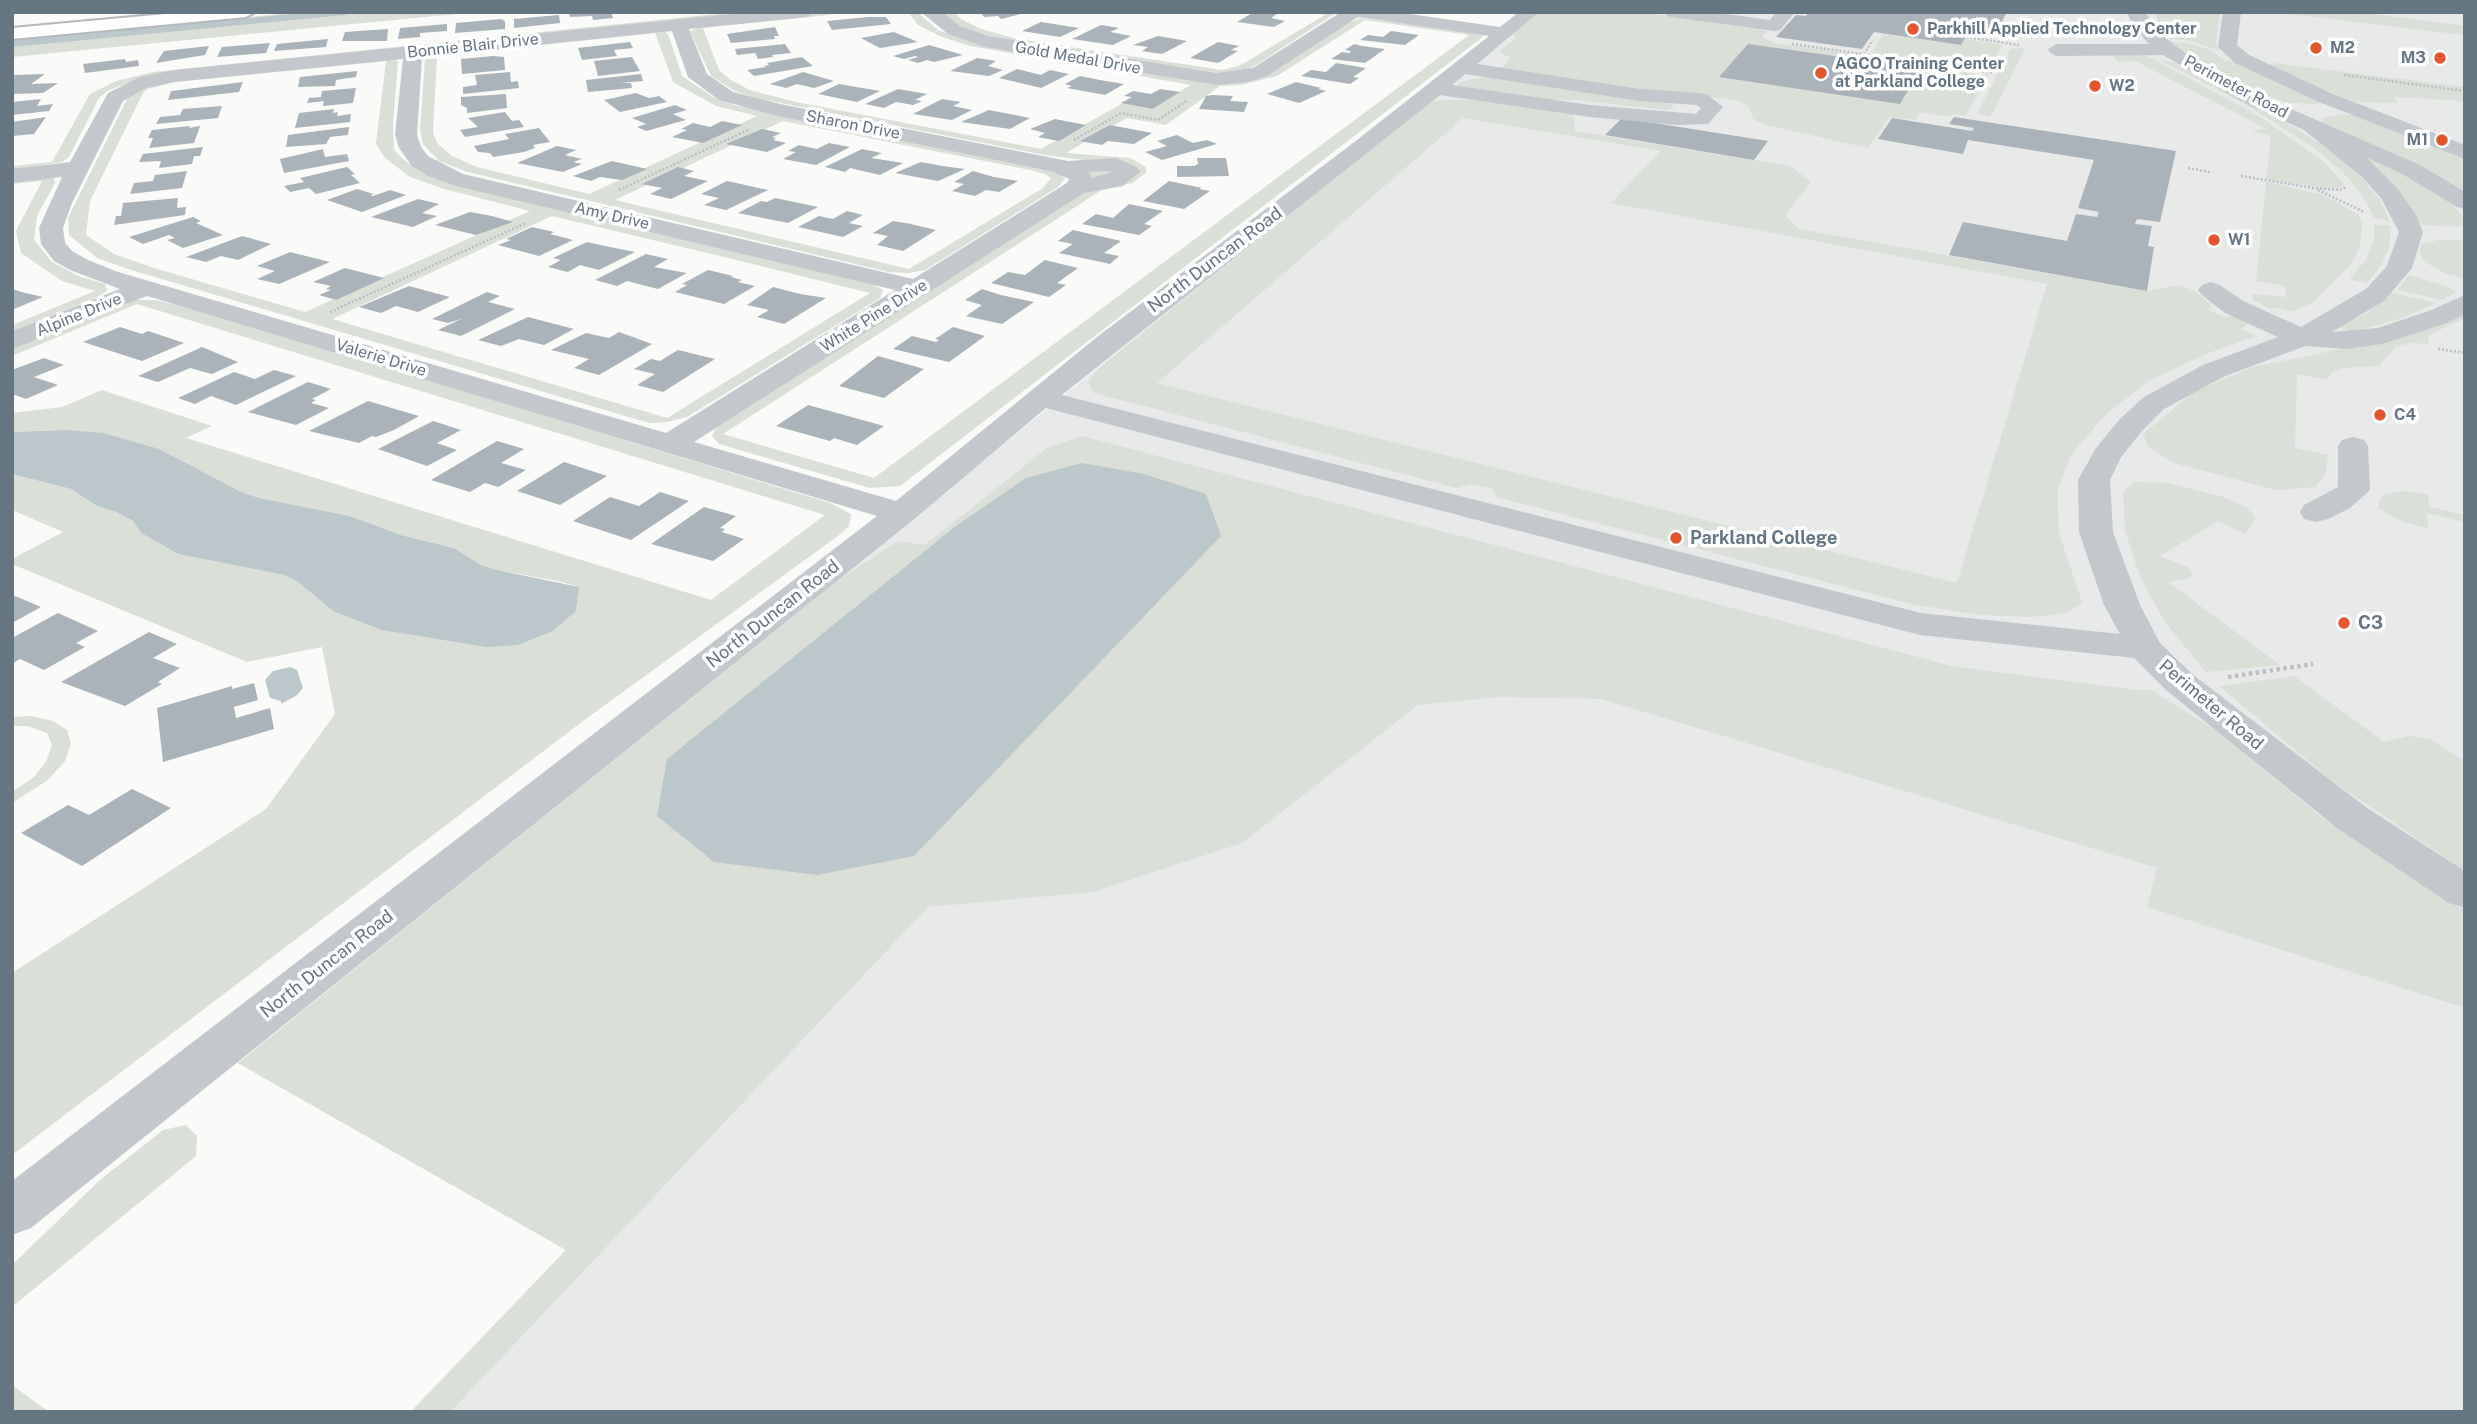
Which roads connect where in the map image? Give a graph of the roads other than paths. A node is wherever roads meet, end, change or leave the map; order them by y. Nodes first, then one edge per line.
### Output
1 (246, 12) edge
2 (807, 12) edge
3 (930, 12) edge
4 (1355, 12) edge
5 (1530, 12) edge
6 (1670, 12) edge
7 (2136, 12) edge
8 (2232, 12) edge
9 (1780, 19) edge
10 (679, 26) junction
11 (1504, 33) junction
12 (12, 34) edge
13 (2167, 49) junction
14 (2056, 50) dead end
15 (413, 52) junction
16 (1460, 67) junction
17 (140, 83) joint
18 (1434, 88) junction
19 (2390, 106) dead end
20 (2349, 107) junction
21 (2282, 113) junction
22 (2312, 126) junction
23 (2465, 152) edge
24 (78, 168) junction
25 (1126, 169) dead end
26 (12, 176) edge
27 (1075, 177) junction
28 (2465, 202) edge
29 (145, 288) junction
30 (918, 288) junction
31 (2211, 290) dead end
32 (2465, 303) edge
33 (2302, 338) junction
34 (12, 341) edge
35 (1040, 398) junction
36 (670, 444) junction
37 (2353, 446) dead end
38 (2316, 512) dead end
39 (901, 513) junction
40 (2146, 648) junction
41 (2465, 892) edge
42 (12, 1212) edge

1 - 12 highway
2 - 10 street, Bonnie Blair Drive
3 - 4 street, Gold Medal Drive
4 - 11 street
5 - 11 street, North Duncan Road
6 - 9 street
7 - 13 street, Perimeter Road
8 - 20 street
10 - 15 street, Bonnie Blair Drive
10 - 27 street, Sharon Drive
11 - 16 street, North Duncan Road
13 - 14 street
13 - 21 street, Perimeter Road
15 - 17 street, Bonnie Blair Drive
15 - 30 street, Amy Drive
16 - 18 street, North Duncan Road
16 - 18 street
17 - 24 street, Valerie Drive
18 - 35 street, North Duncan Road
19 - 20 street
20 - 21 street
20 - 23 street
21 - 22 street, Perimeter Road
22 - 28 street, Perimeter Road
22 - 33 street, Perimeter Road
24 - 26 street
24 - 29 street, Valerie Drive
25 - 27 street, White Pine Drive
27 - 30 street, White Pine Drive
29 - 34 street, Alpine Drive
29 - 36 street, Valerie Drive
30 - 36 street, White Pine Drive
31 - 33 street
32 - 33 street, Perimeter Road
33 - 40 street, Perimeter Road
35 - 39 street, North Duncan Road
35 - 40 street
36 - 39 street, Valerie Drive
37 - 38 street
39 - 42 street, North Duncan Road
40 - 41 street, Perimeter Road

